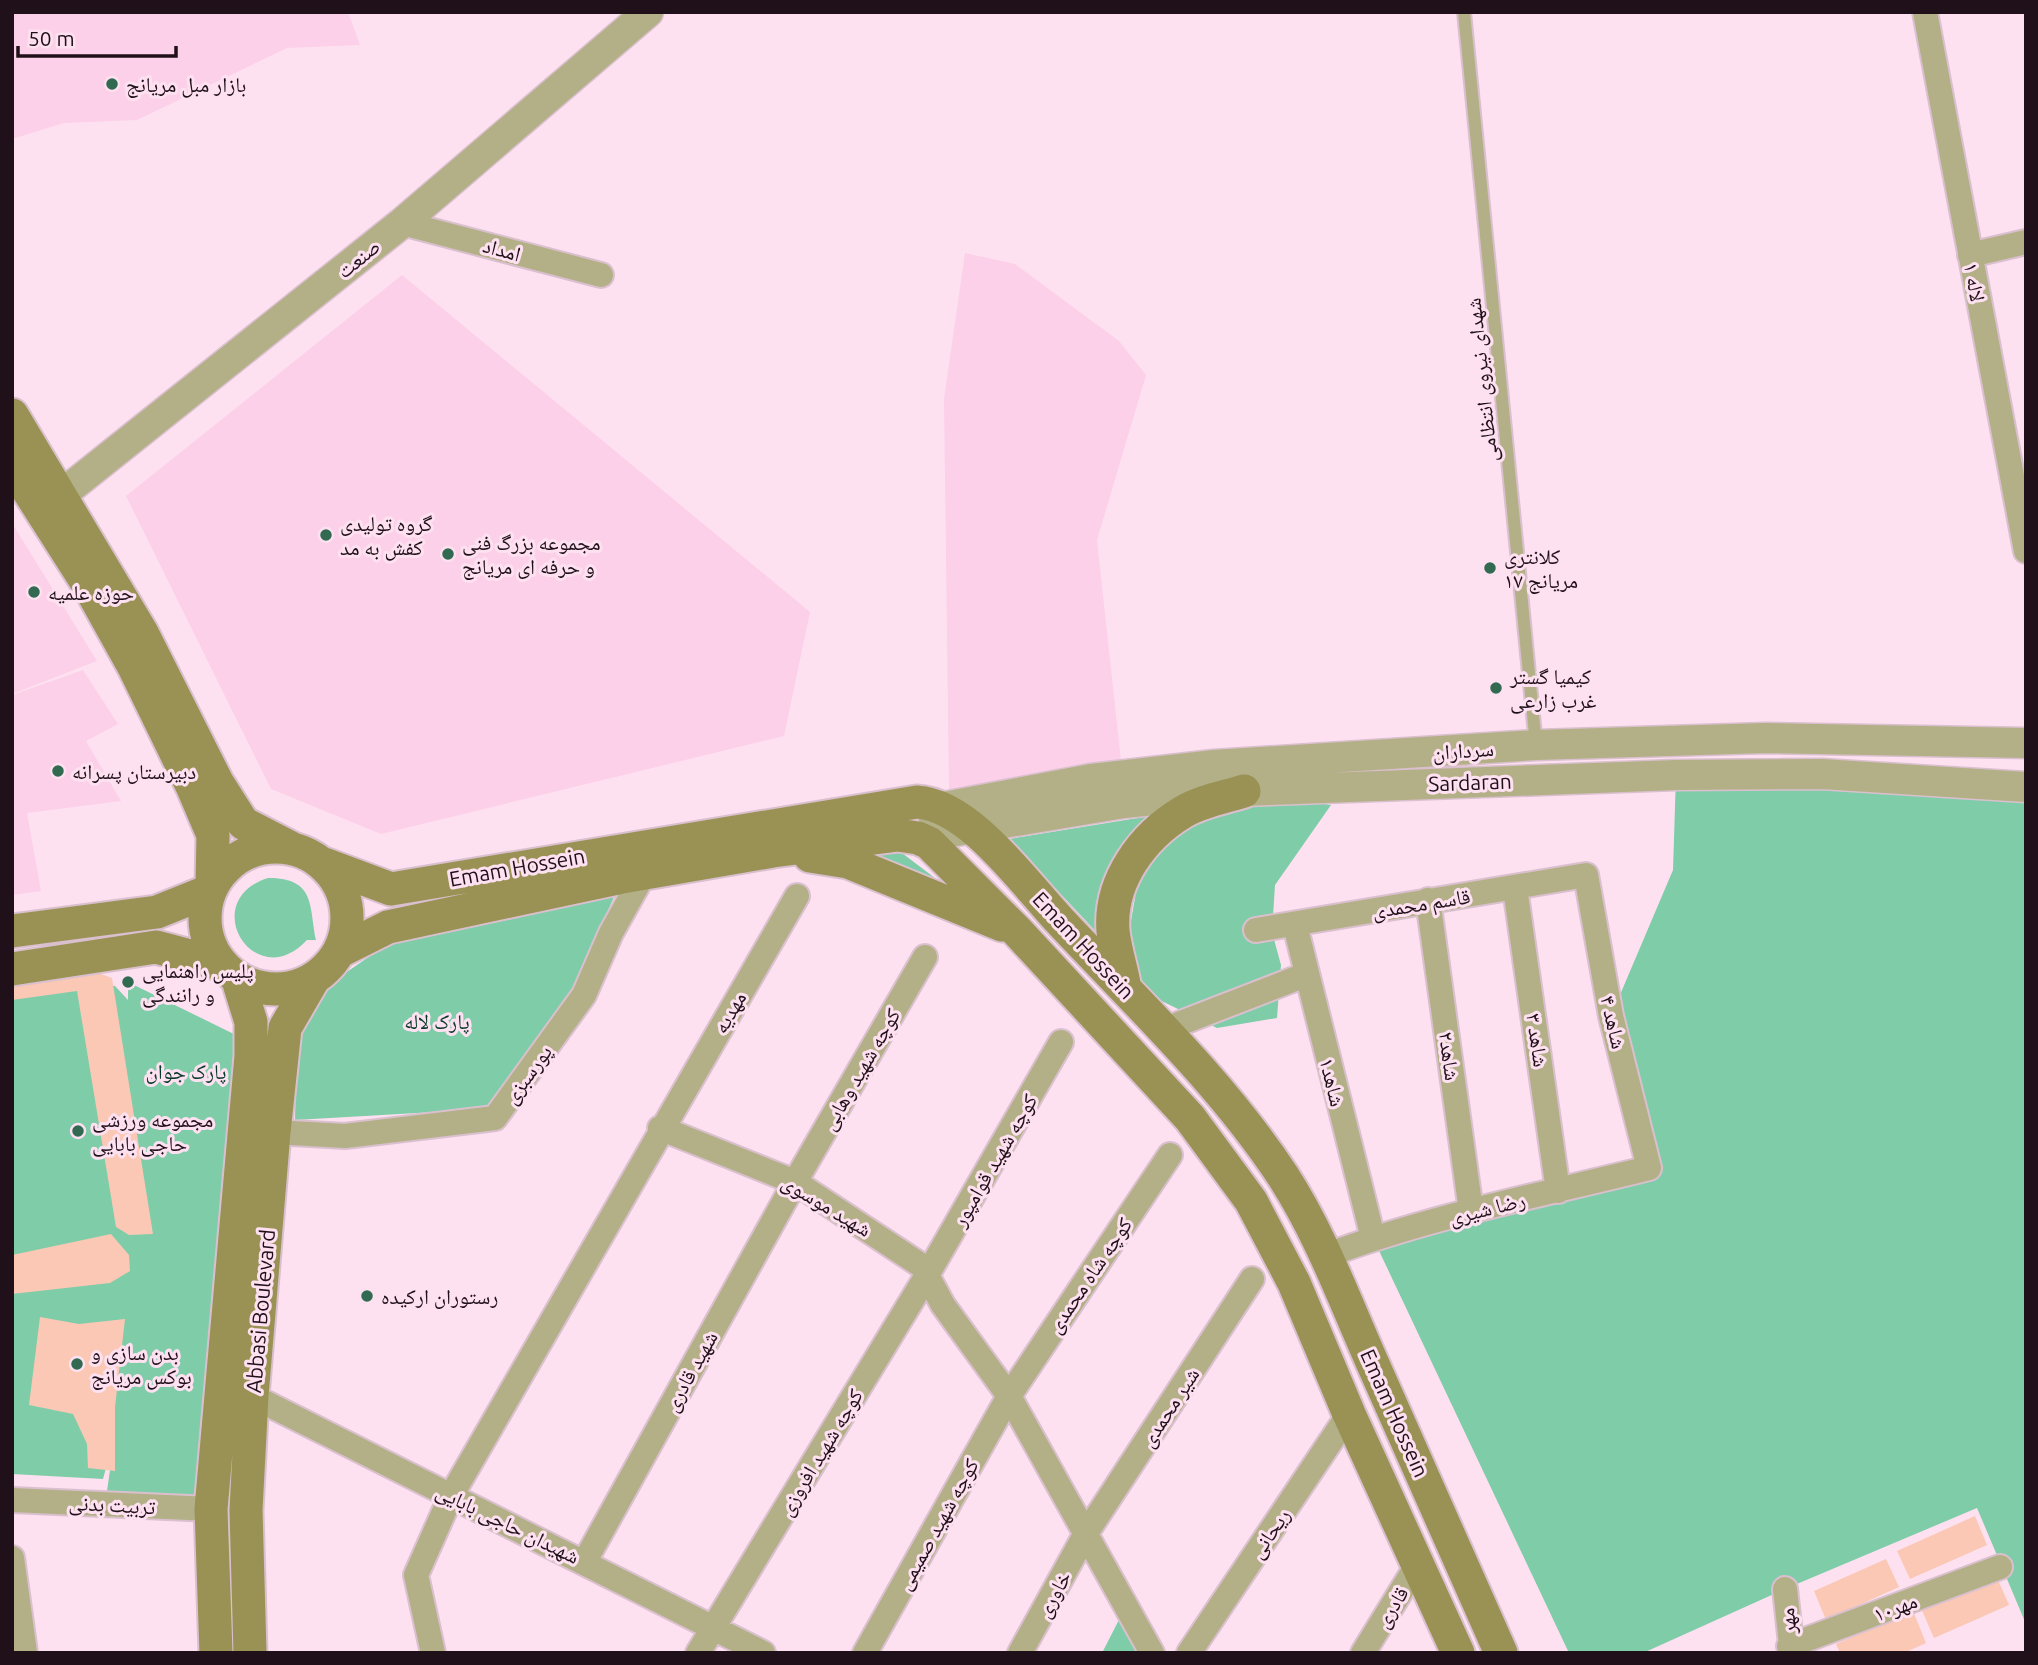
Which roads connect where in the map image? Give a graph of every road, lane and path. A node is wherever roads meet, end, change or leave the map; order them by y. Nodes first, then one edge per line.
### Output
1 (648, 12) edge
2 (1464, 12) edge
3 (1925, 12) edge
4 (402, 223) junction
5 (2026, 242) edge
6 (1970, 255) junction
7 (601, 275) dead end
8 (12, 415) edge
9 (12, 465) edge
10 (2020, 483) edge
11 (61, 495) junction
12 (2026, 551) edge
13 (2026, 743) edge
14 (1536, 745) junction
15 (2026, 787) edge
16 (1244, 791) junction
17 (944, 807) junction
18 (972, 829) junction
19 (918, 838) junction
20 (291, 848) junction
21 (773, 851) junction
22 (324, 864) junction
23 (645, 872) junction
24 (1586, 875) joint
25 (211, 888) junction
26 (1515, 888) junction
27 (797, 896) dead end
28 (1428, 900) junction
29 (1295, 925) junction
30 (1256, 930) dead end
31 (12, 931) edge
32 (1017, 931) junction
33 (340, 951) junction
34 (925, 957) dead end
35 (12, 969) edge
36 (229, 972) junction
37 (1305, 975) junction
38 (314, 978) junction
39 (1125, 989) junction
40 (1163, 1030) junction
41 (1061, 1042) dead end
42 (660, 1129) junction
43 (274, 1132) junction
44 (1170, 1155) dead end
45 (1649, 1168) joint
46 (795, 1182) junction
47 (1558, 1191) junction
48 (1471, 1211) junction
49 (1373, 1238) junction
50 (1328, 1255) junction
51 (926, 1277) junction
52 (1252, 1279) dead end
53 (252, 1395) junction
54 (1009, 1396) junction
55 (1349, 1413) junction
56 (451, 1496) junction
57 (12, 1500) edge
58 (211, 1509) junction
59 (246, 1510) junction
60 (1085, 1535) junction
61 (12, 1558) edge
62 (585, 1561) junction
63 (1419, 1562) junction
64 (2000, 1567) dead end
65 (1785, 1588) dead end
66 (15, 1603) edge
67 (714, 1627) junction
68 (1791, 1649) edge
69 (25, 1653) edge
70 (216, 1653) edge
71 (250, 1653) edge
72 (433, 1653) edge
73 (698, 1653) edge
74 (763, 1653) edge
75 (865, 1653) edge
76 (1020, 1653) edge
77 (1152, 1653) edge
78 (1189, 1653) edge
79 (1363, 1653) edge
80 (1458, 1653) edge
81 (1501, 1653) edge

1 - 4 street, صنعت
2 - 14 lane, شهدای نیروی انتظامی
3 - 6 street, لاله ۱
4 - 7 street, امداد
4 - 11 street, صنعت
5 - 6 street
6 - 10 street, لاله ۱
8 - 11 main road
9 - 25 main road
10 - 12 street, لاله ۱
11 - 20 main road
13 - 14 street, سرداران
14 - 17 street, سرداران
15 - 16 street, Sardaran
16 - 18 street, Sardaran
16 - 39 main road
17 - 18 main road, Emam Hossein
17 - 19 street
17 - 22 main road, Emam Hossein
18 - 19 street, Sardaran
18 - 39 main road, Emam Hossein
19 - 21 main road, Emam Hossein
19 - 32 main road, Emam Hossein
20 - 22 main road
20 - 25 main road
21 - 23 main road, Emam Hossein
21 - 32 main road
22 - 33 main road
23 - 33 main road, Emam Hossein
23 - 43 street, پورسبزی
24 - 26 street, قاسم محمدی
24 - 45 street, شاهد ۴
25 - 31 main road
25 - 36 main road
26 - 28 street, قاسم محمدی
26 - 47 street, شاهد ۳
27 - 42 street, مهدیه
28 - 29 street, قاسم محمدی
28 - 48 street, شاهد۲
29 - 30 street, قاسم محمدی
29 - 37 street, شاهد۱
32 - 55 main road, Emam Hossein
33 - 38 main road
34 - 46 street, کوچه شهید وهابی
35 - 36 main road
36 - 38 main road
36 - 58 main road, Abbasi Boulevard
37 - 40 street
37 - 49 street, شاهد۱
38 - 43 main road, Abbasi Boulevard
39 - 40 main road, Emam Hossein
40 - 50 main road, Emam Hossein
41 - 51 street, کوچه شهید قوامپور
42 - 46 street, شهید موسوی
42 - 56 street
43 - 53 main road, Abbasi Boulevard
44 - 54 street, کوچه شاه محمدی
45 - 47 street, رضا شیری
46 - 51 street, شهید موسوی
46 - 62 street, شهید قادری
47 - 48 street, رضا شیری
48 - 49 street, رضا شیری
49 - 50 street, رضا شیری
50 - 81 main road, Emam Hossein
51 - 54 street, شهید موسوی
51 - 67 street, کوچه شهید افروزی
52 - 60 street, شیر محمدی
53 - 56 street, شهیدان حاجی بابایی
53 - 59 main road, Abbasi Boulevard
54 - 60 street, شهید موسوی
54 - 75 street, کوچه شهید صمیمی
55 - 63 main road, Emam Hossein
55 - 78 street, ریحانی
56 - 62 street, شهیدان حاجی بابایی
56 - 72 street
57 - 58 street, تربیت بدنی
58 - 59 main road
58 - 70 main road, Abbasi Boulevard
59 - 71 main road, Abbasi Boulevard
60 - 76 street, خاوری
60 - 77 street, شهید موسوی
61 - 66 street
62 - 67 street, شهیدان حاجی بابایی
63 - 79 street, قادری
63 - 80 main road, Emam Hossein
64 - 68 street, مهر۱۰
65 - 68 street, مهر
66 - 69 street
67 - 73 street, کوچه شهید افروزی
67 - 74 street, شهیدان حاجی بابایی

